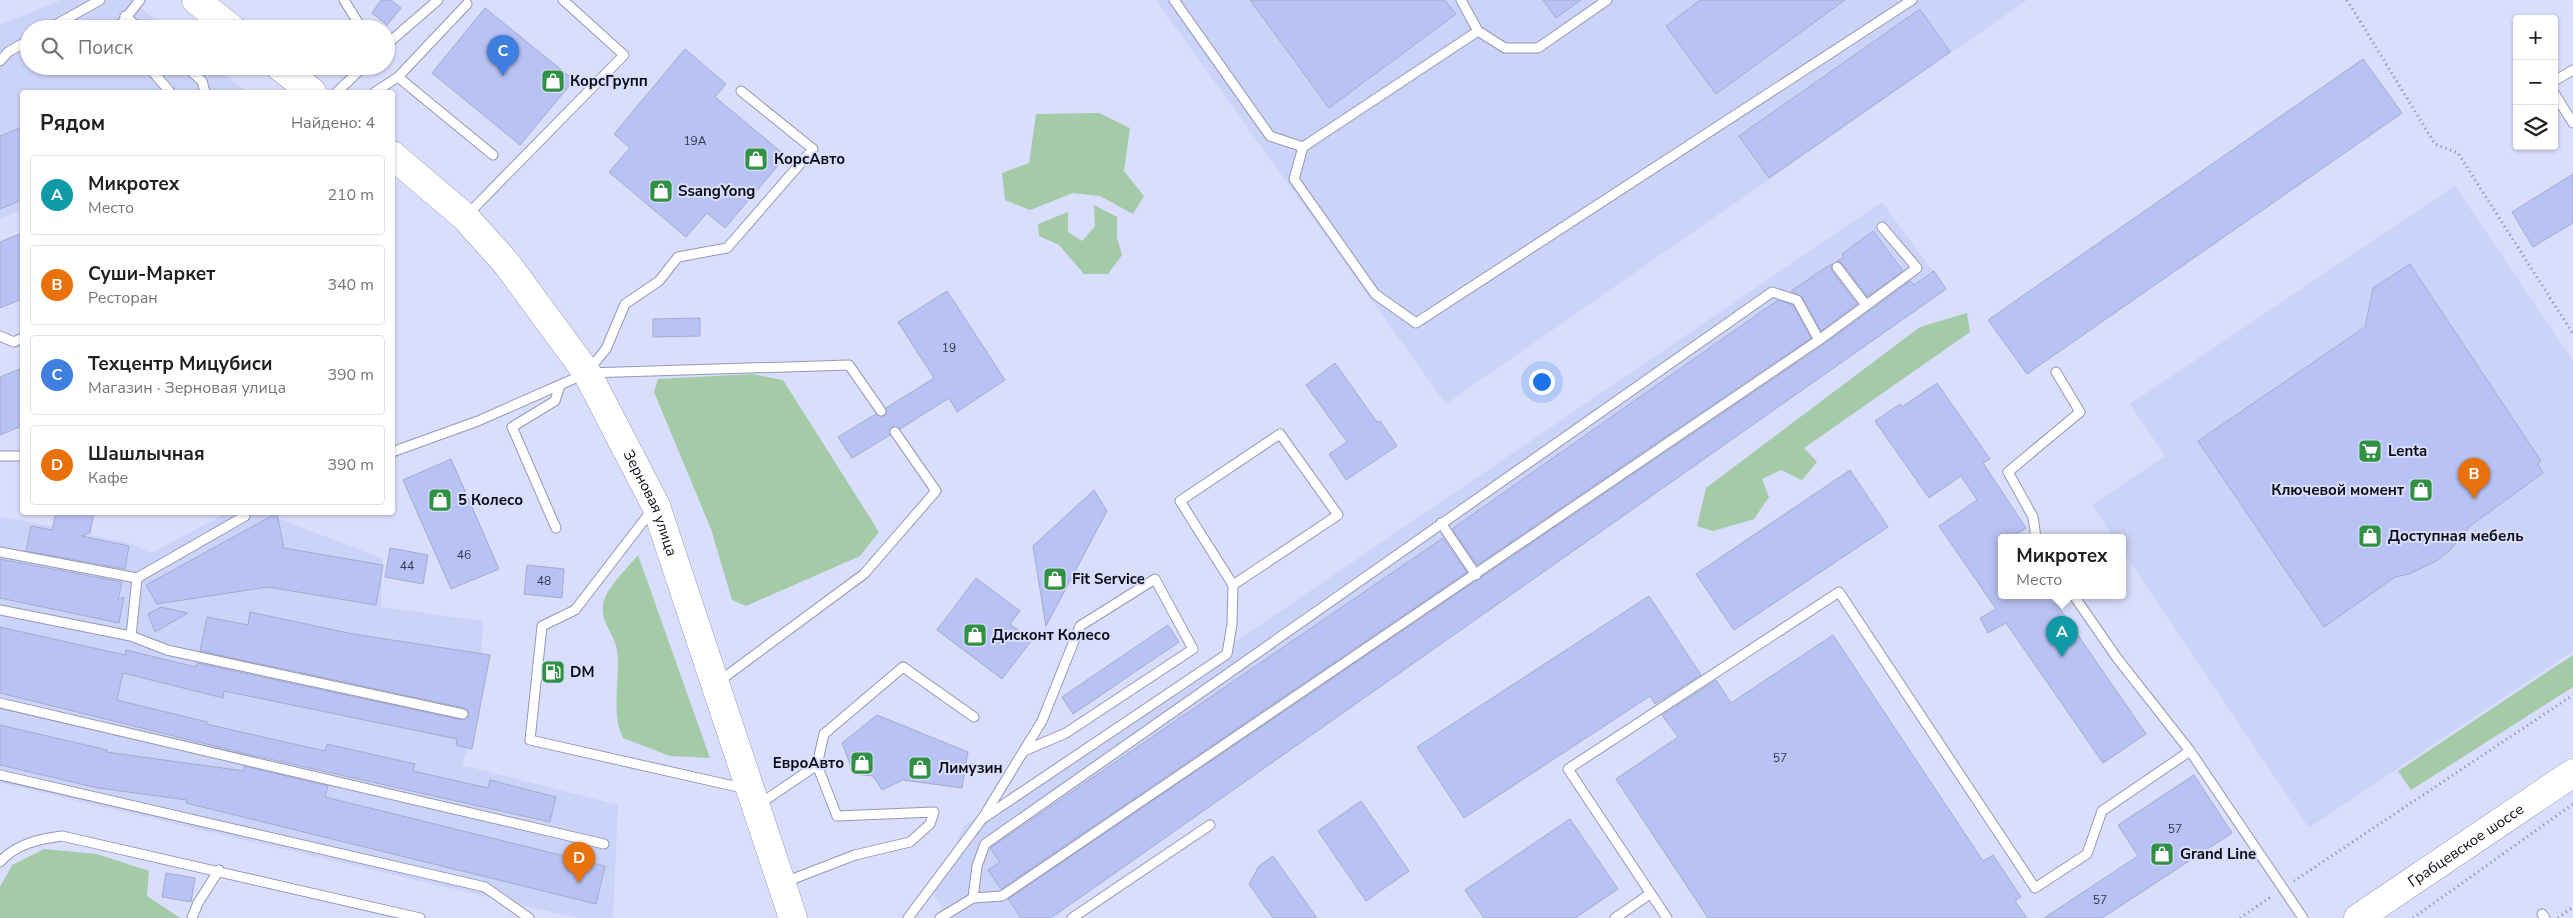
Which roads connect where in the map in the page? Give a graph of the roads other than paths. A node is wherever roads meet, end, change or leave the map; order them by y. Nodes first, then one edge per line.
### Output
1 (100, 0) edge
2 (140, 0) edge
3 (196, 0) edge
4 (344, 0) edge
5 (438, 0) edge
6 (563, 0) edge
7 (1174, 0) edge
8 (1462, 0) edge
9 (1607, 0) edge
10 (1912, 0) edge
11 (467, 4) dead end
12 (125, 16) junction
13 (64, 20) edge
14 (123, 20) edge
15 (130, 20) edge
16 (221, 20) edge
17 (356, 20) edge
18 (1478, 31) junction
19 (395, 37) edge
20 (20, 45) edge
21 (0, 61) edge
22 (2573, 70) edge
23 (156, 75) edge
24 (195, 75) edge
25 (290, 75) edge
26 (355, 75) edge
27 (398, 77) junction
28 (2558, 79) edge
29 (168, 90) edge
30 (204, 90) edge
31 (309, 90) edge
32 (339, 90) edge
33 (377, 90) edge
34 (741, 91) dead end
35 (2558, 99) edge
36 (2573, 123) edge
37 (1303, 148) junction
38 (493, 155) dead end
39 (395, 158) edge
40 (465, 217) junction
41 (1882, 227) dead end
42 (1837, 267) dead end
43 (1866, 305) junction
44 (0, 336) edge
45 (20, 339) edge
46 (1819, 340) junction
47 (2056, 372) dead end
48 (587, 373) junction
49 (560, 385) junction
50 (880, 411) dead end
51 (895, 432) dead end
52 (395, 451) edge
53 (0, 456) edge
54 (20, 456) edge
55 (656, 506) junction
56 (245, 516) dead end
57 (1441, 523) junction
58 (556, 528) dead end
59 (2035, 534) edge
60 (0, 552) edge
61 (1476, 575) junction
62 (137, 578) junction
63 (1233, 585) junction
64 (2076, 599) edge
65 (0, 610) edge
66 (131, 636) junction
67 (716, 683) junction
68 (0, 704) edge
69 (463, 714) dead end
70 (974, 716) dead end
71 (1024, 751) junction
72 (2190, 751) junction
73 (817, 765) junction
74 (2573, 773) edge
75 (0, 775) edge
76 (755, 798) junction
77 (982, 819) junction
78 (1210, 825) dead end
79 (604, 844) dead end
80 (0, 862) edge
81 (218, 870) junction
82 (782, 884) junction
83 (1650, 894) junction
84 (972, 898) junction
85 (192, 918) edge
86 (420, 918) edge
87 (529, 918) edge
88 (793, 918) edge
89 (908, 918) edge
90 (940, 918) edge
91 (1072, 918) edge
92 (1615, 918) edge
93 (1667, 918) edge
94 (2303, 918) edge
95 (2358, 918) edge

1 - 13 lane
2 - 12 lane
3 - 16 main road
4 - 17 lane
5 - 19 lane
6 - 40 lane
7 - 37 lane
8 - 18 lane
9 - 18 lane
10 - 37 lane
11 - 27 lane
12 - 14 lane
12 - 15 lane
18 - 37 lane
20 - 21 lane
22 - 28 lane
23 - 29 lane
24 - 30 lane
25 - 31 main road
26 - 32 lane
27 - 33 lane
27 - 38 lane
34 - 48 lane
35 - 36 lane
39 - 40 main road, Зерновая улица
40 - 48 main road, Зерновая улица
41 - 43 lane
42 - 43 lane
43 - 46 lane
44 - 45 lane
46 - 57 lane
46 - 61 lane
47 - 59 lane
48 - 49 lane
48 - 50 lane
48 - 55 main road, Зерновая улица
49 - 52 lane
49 - 58 lane
51 - 67 lane
53 - 54 lane
55 - 67 main road, Зерновая улица
55 - 76 lane
56 - 62 lane
57 - 61 lane
57 - 84 lane
60 - 62 lane
61 - 84 lane
62 - 66 lane
63 - 63 lane
63 - 77 lane
64 - 72 lane
65 - 66 lane
66 - 69 lane
67 - 76 main road, Зерновая улица
68 - 79 lane
70 - 73 lane
71 - 71 lane
71 - 77 lane
72 - 83 lane
72 - 94 lane
73 - 76 lane
73 - 82 lane
74 - 95 main road, Грабцевское шоссе
75 - 87 lane
76 - 82 main road, Зерновая улица
77 - 89 lane
78 - 91 lane
80 - 81 lane
81 - 85 lane
81 - 86 lane
82 - 88 main road, Зерновая улица
83 - 92 lane
83 - 93 lane
84 - 90 lane

